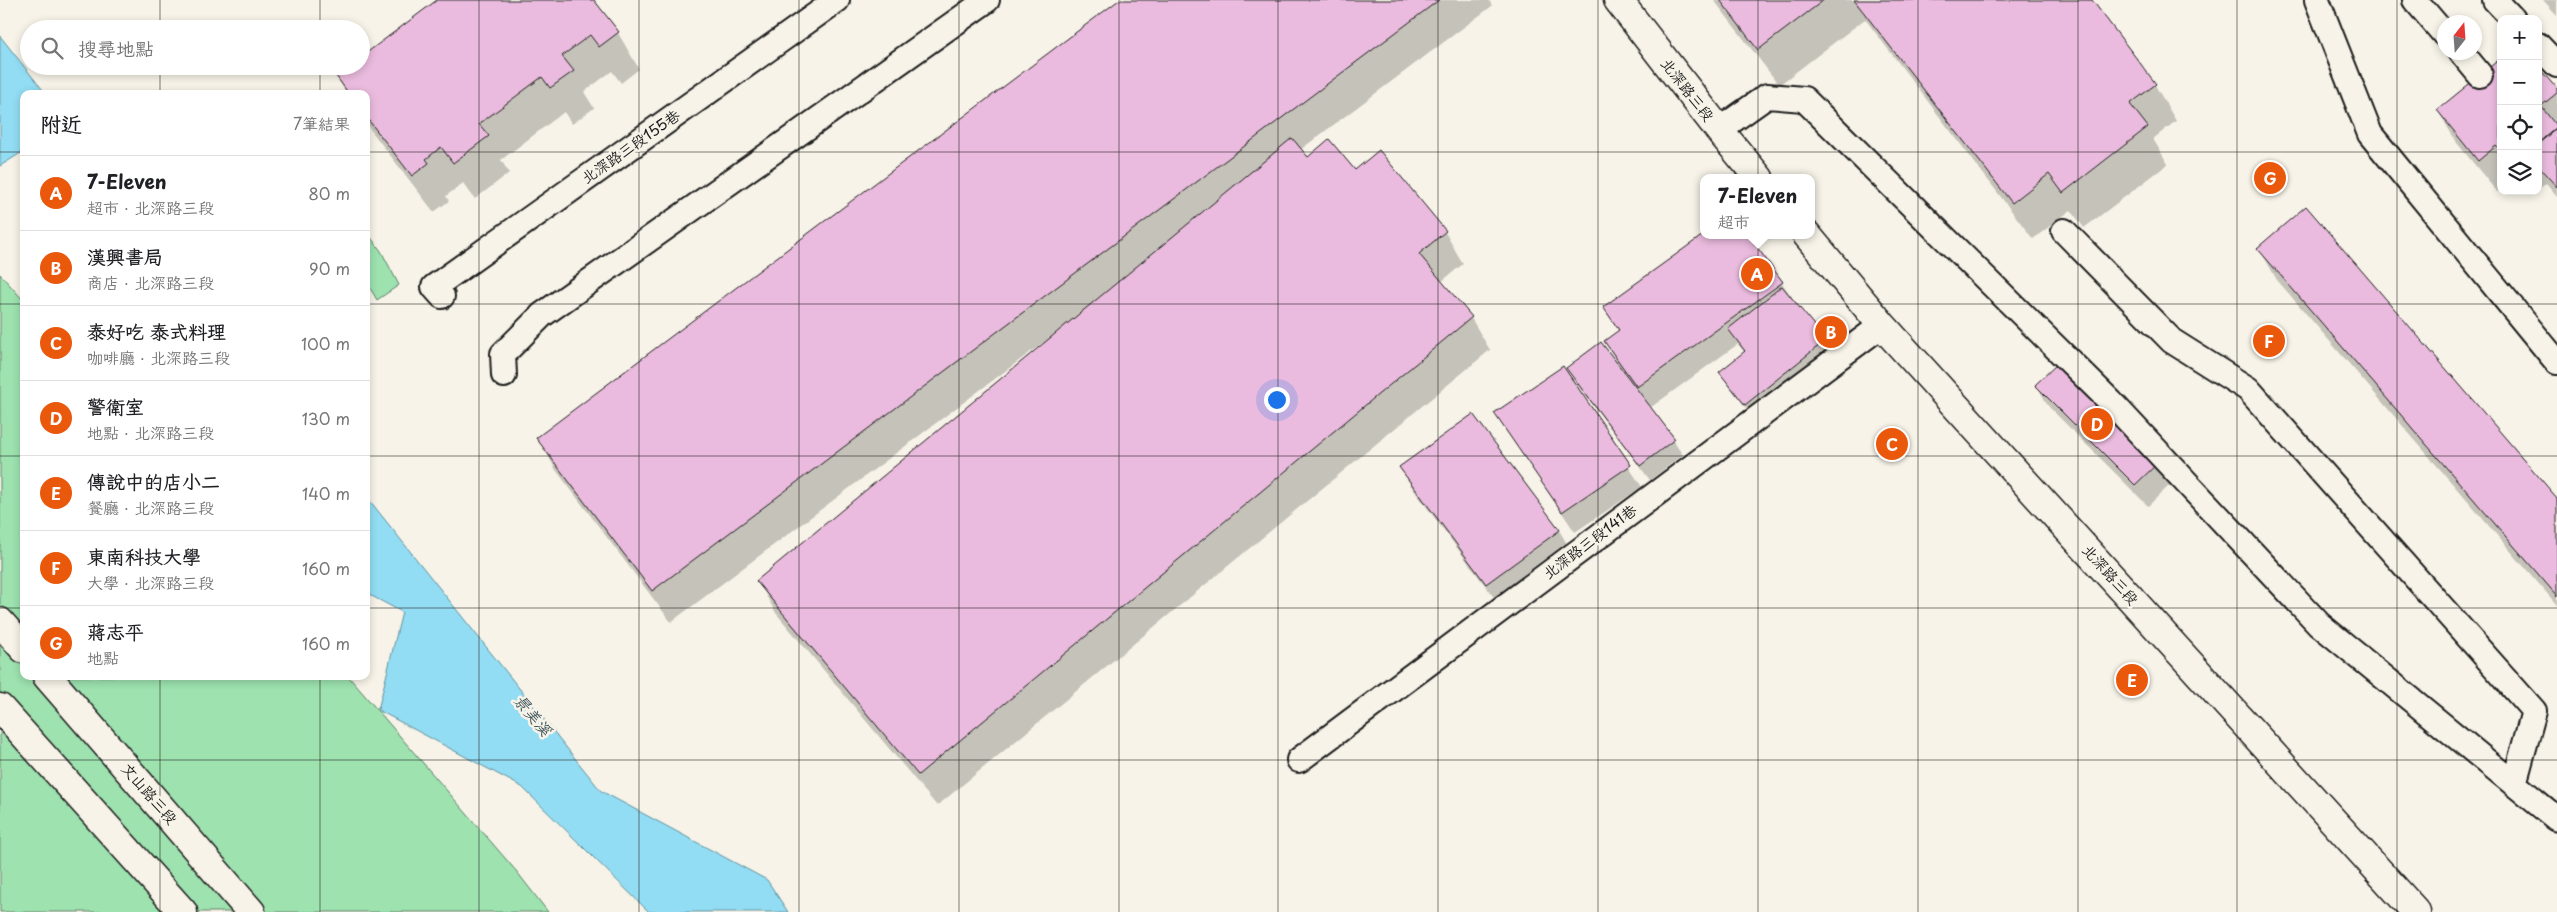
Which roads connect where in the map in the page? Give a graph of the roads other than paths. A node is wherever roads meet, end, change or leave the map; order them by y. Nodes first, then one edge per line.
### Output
1 (837, 0) edge
2 (988, 0) edge
3 (1618, 0) edge
4 (2317, 0) edge
5 (2415, 0) edge
6 (2496, 0) edge
7 (2509, 15) edge
8 (2437, 26) edge
9 (2542, 49) edge
10 (2468, 60) edge
11 (2557, 65) edge
12 (2480, 75) dead end
13 (1719, 130) junction
14 (1755, 174) edge
15 (2064, 232) dead end
16 (1810, 239) edge
17 (442, 296) dead end
18 (1882, 324) junction
19 (2557, 362) edge
20 (504, 375) dead end
21 (0, 622) edge
22 (20, 644) edge
23 (50, 680) edge
24 (0, 708) edge
25 (1298, 760) dead end
26 (2514, 784) junction
27 (2557, 819) edge
28 (184, 912) edge
29 (250, 912) edge
30 (2416, 912) edge

1 - 17 lane, 北深路三段155巷
2 - 20 lane
3 - 13 main road, 北深路三段
4 - 19 lane
5 - 8 lane
6 - 7 lane
9 - 11 lane
10 - 12 lane
13 - 14 main road, 北深路三段
13 - 26 lane
15 - 26 lane
16 - 18 main road, 北深路三段
18 - 25 lane, 北深路三段141巷
18 - 30 main road, 北深路三段
21 - 22 main road
23 - 29 main road, 文山路三段
24 - 28 main road
26 - 27 lane

